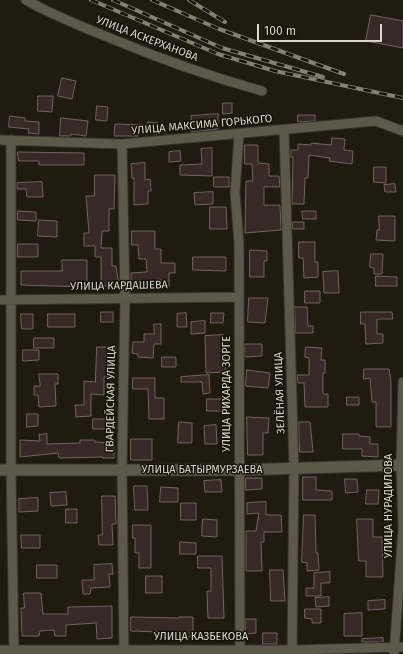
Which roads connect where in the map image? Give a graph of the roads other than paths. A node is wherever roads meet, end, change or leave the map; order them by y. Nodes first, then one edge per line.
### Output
1 (26, 0) edge
2 (262, 91) dead end
3 (284, 130) junction
4 (403, 131) edge
5 (239, 134) junction
6 (0, 140) edge
7 (11, 140) junction
8 (122, 144) junction
9 (238, 297) junction
10 (125, 298) junction
11 (0, 300) edge
12 (11, 300) junction
13 (403, 382) edge
14 (402, 465) edge
15 (294, 468) junction
16 (5, 470) edge
17 (122, 470) junction
18 (239, 470) junction
19 (397, 649) edge
20 (0, 650) edge
21 (14, 652) edge
22 (124, 652) edge
23 (240, 652) edge
24 (292, 652) edge

1 - 2 street, УЛИЦА АСКЕРХАНОВА
3 - 4 street, УЛИЦА МАКСИМА ГОРЬКОГО
3 - 5 street, УЛИЦА МАКСИМА ГОРЬКОГО
3 - 15 street, ЗЕЛЁНАЯ УЛИЦА
5 - 8 street, УЛИЦА МАКСИМА ГОРЬКОГО
5 - 9 street, УЛИЦА РИХАРДА ЗОРГЕ
6 - 7 street, УЛИЦА МАКСИМА ГОРЬКОГО
7 - 8 street, УЛИЦА МАКСИМА ГОРЬКОГО
7 - 12 street
8 - 10 street, ГВАРДЕЙСКАЯ УЛИЦА
9 - 10 street, УЛИЦА КАРДАШЕВА
9 - 18 street, УЛИЦА РИХАРДА ЗОРГЕ
10 - 12 street, УЛИЦА КАРДАШЕВА
10 - 17 street, ГВАРДЕЙСКАЯ УЛИЦА
11 - 12 street, УЛИЦА КАРДАШЕВА
12 - 16 street
13 - 14 street, УЛИЦА НУРАДИЛОВА
14 - 15 street, УЛИЦА БАТЫРМУРЗАЕВА
14 - 19 street, УЛИЦА НУРАДИЛОВА
15 - 18 street, УЛИЦА БАТЫРМУРЗАЕВА
15 - 24 street, ЗЕЛЁНАЯ УЛИЦА
16 - 17 street, УЛИЦА БАТЫРМУРЗАЕВА
16 - 21 street
17 - 18 street, УЛИЦА БАТЫРМУРЗАЕВА
17 - 22 street, ГВАРДЕЙСКАЯ УЛИЦА
18 - 23 street, УЛИЦА РИХАРДА ЗОРГЕ
19 - 24 street, УЛИЦА КАЗБЕКОВА
20 - 21 street, УЛИЦА КАЗБЕКОВА
21 - 22 street, УЛИЦА КАЗБЕКОВА
22 - 23 street, УЛИЦА КАЗБЕКОВА
23 - 24 street, УЛИЦА КАЗБЕКОВА

